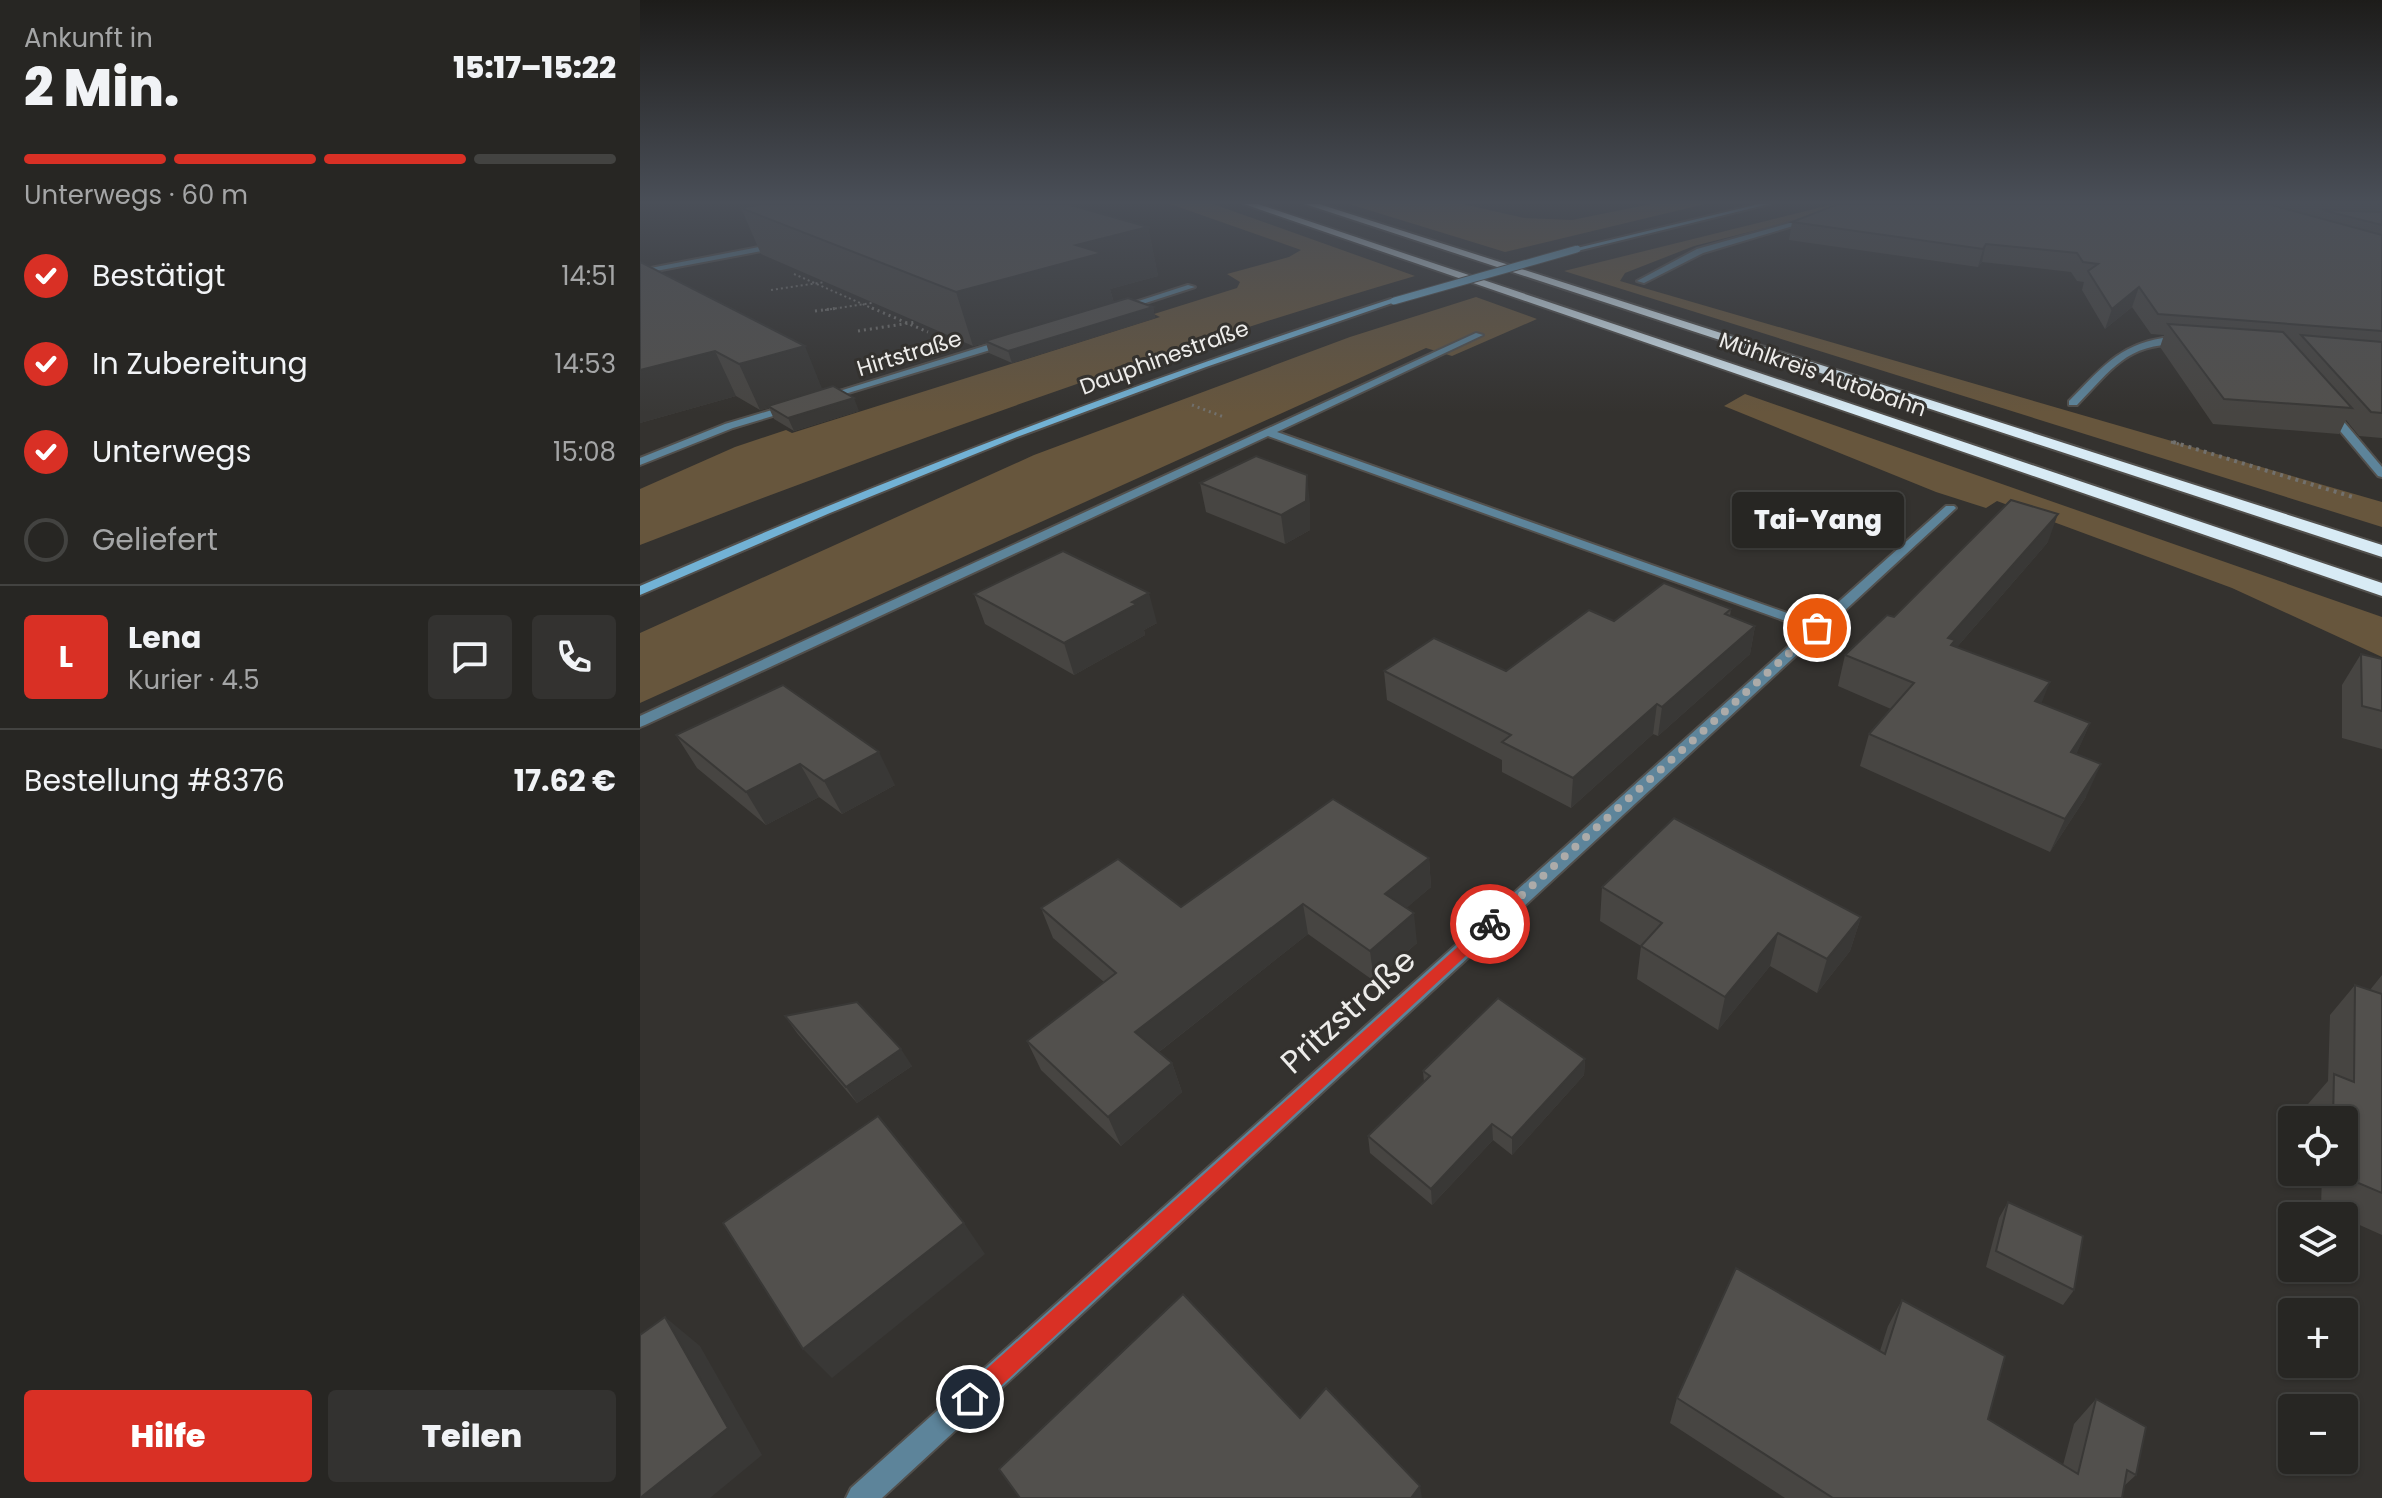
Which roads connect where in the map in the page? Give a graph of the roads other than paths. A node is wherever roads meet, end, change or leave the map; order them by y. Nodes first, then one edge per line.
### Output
1 (1454, 274) edge
2 (1489, 274) edge
3 (1526, 274) edge
4 (1655, 274) edge
5 (1641, 281) dead end
6 (1191, 287) dead end
7 (1108, 312) edge
8 (1479, 335) dead end
9 (1019, 339) edge
10 (2198, 342) edge
11 (815, 400) edge
12 (2073, 403) dead end
13 (801, 404) edge
14 (2324, 406) edge
15 (1267, 432) junction
16 (640, 462) edge
17 (2382, 474) edge
18 (1950, 508) dead end
19 (2382, 551) edge
20 (2382, 590) edge
21 (640, 591) edge
22 (1817, 628) junction
23 (640, 722) edge
24 (861, 1498) edge

1 - 20 highway, Mühlkreis Autobahn
2 - 21 main road, Dauphinestraße, bridge
3 - 19 highway, Mühlkreis Autobahn
4 - 5 street
6 - 7 street
8 - 15 street
9 - 11 street, Hirtstraße
10 - 12 street
13 - 16 street
14 - 17 street
15 - 22 street
15 - 23 street
18 - 22 street, Pritzstraße
22 - 24 street, Pritzstraße

